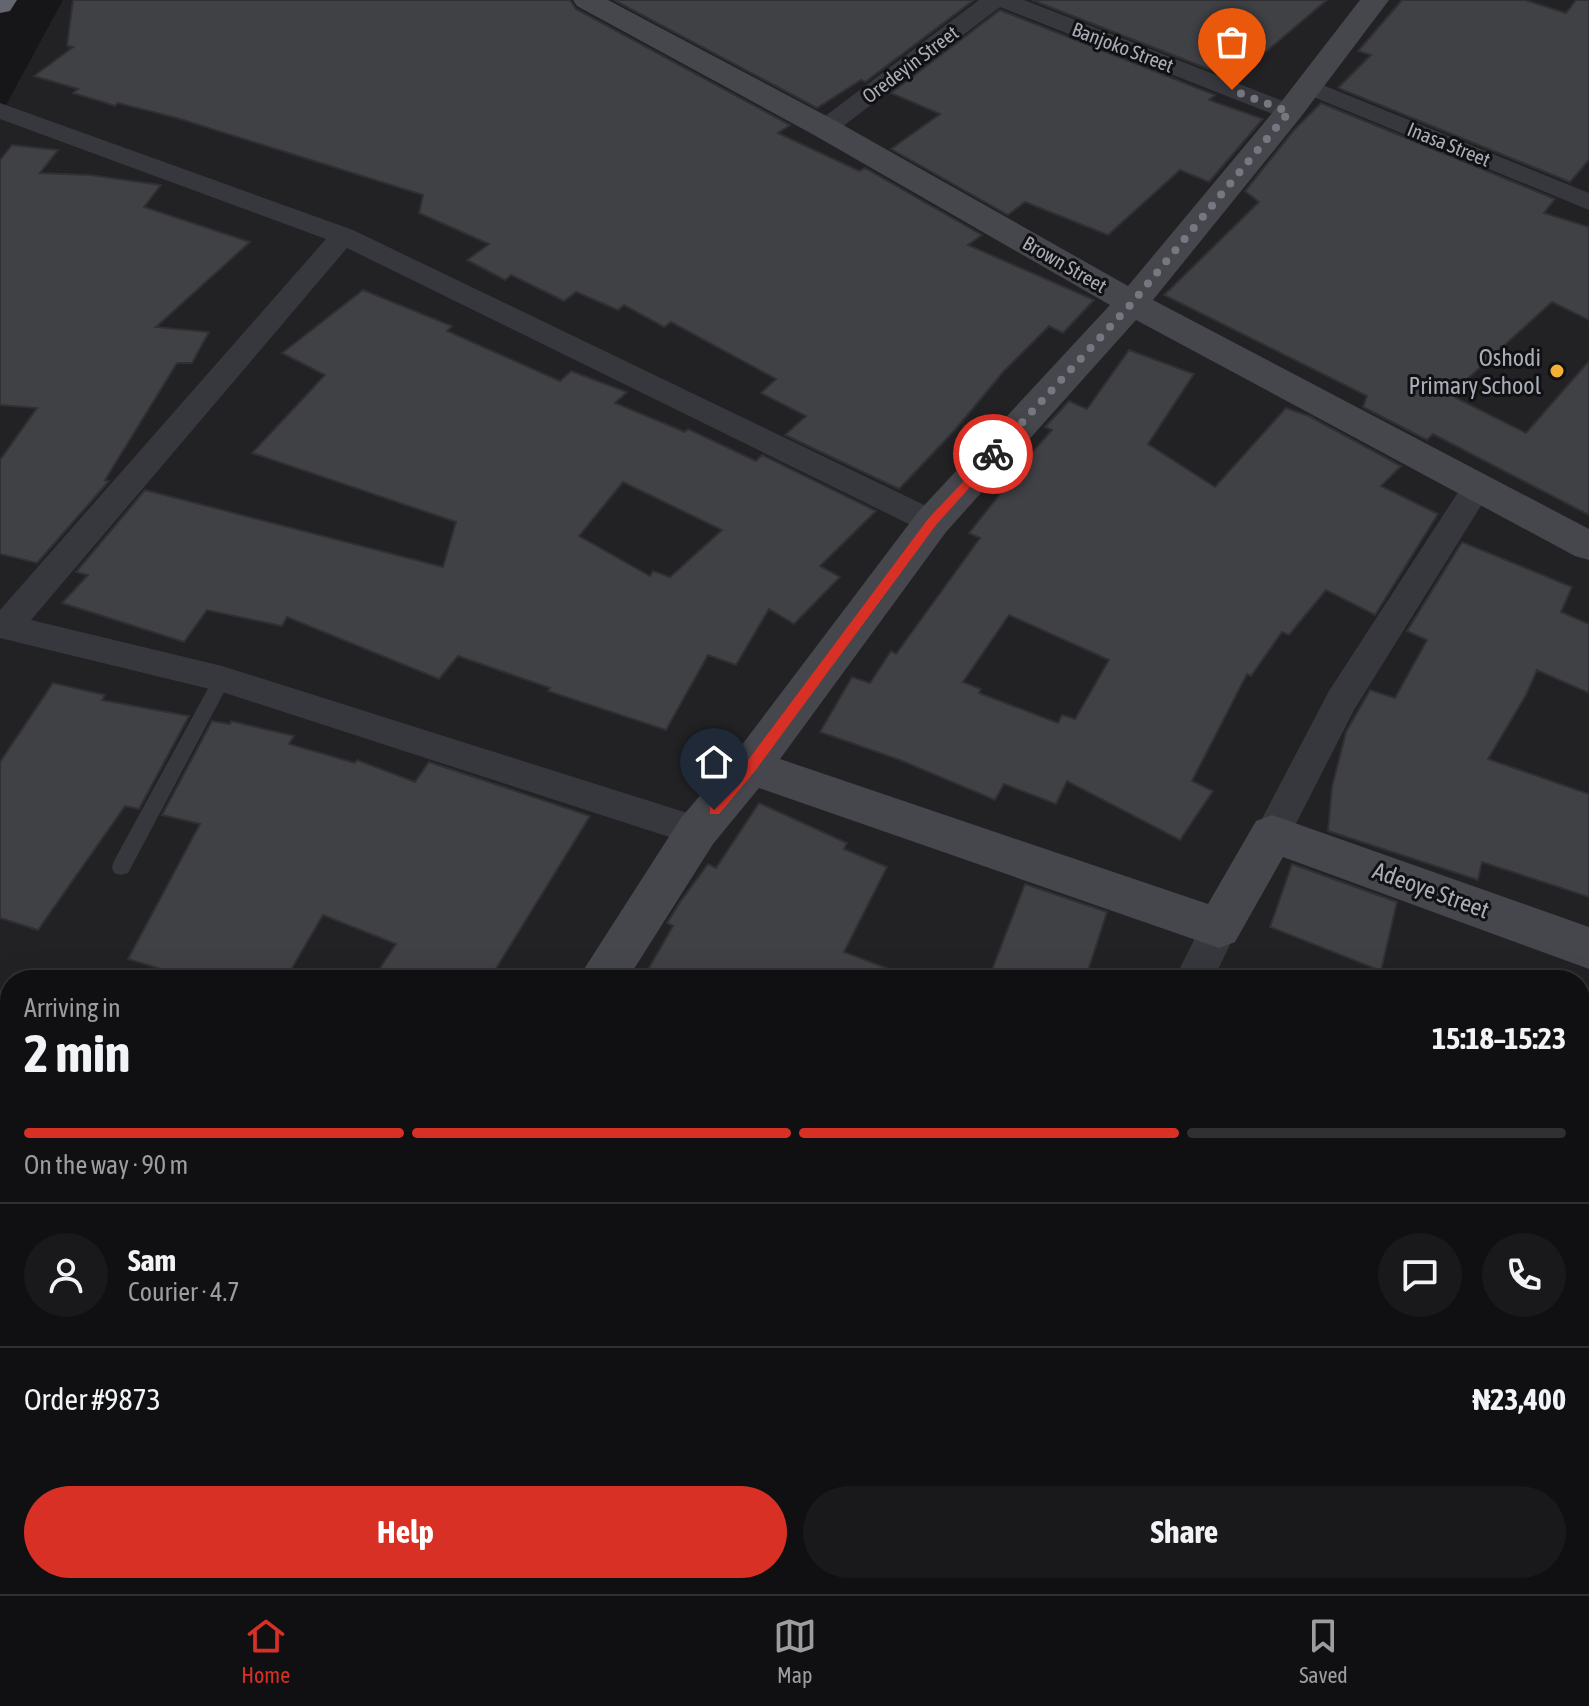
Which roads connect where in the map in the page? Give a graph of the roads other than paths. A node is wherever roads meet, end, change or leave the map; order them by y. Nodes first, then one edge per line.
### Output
1 (587, 0) edge
2 (994, 0) edge
3 (1003, 0) edge
4 (1375, 0) edge
5 (1298, 99) junction
6 (0, 110) edge
7 (825, 128) junction
8 (1589, 202) edge
9 (343, 236) junction
10 (1132, 303) junction
11 (1477, 488) junction
12 (932, 522) junction
13 (1589, 546) edge
14 (3, 626) edge
15 (222, 679) junction
16 (750, 767) junction
17 (697, 831) junction
18 (1272, 834) junction
19 (121, 867) dead end
20 (1219, 928) junction
21 (1589, 948) edge
22 (607, 970) edge
23 (1198, 970) edge

1 - 7 street, Brown Street
2 - 7 street, Oredeyin Street
3 - 5 street, Banjoko Street
4 - 5 street
5 - 8 street, Inasa Street
5 - 10 street
6 - 9 street
7 - 10 street, Brown Street
9 - 12 street
9 - 14 street
10 - 11 street, Brown Street
10 - 12 street
11 - 13 street, Brown Street
11 - 18 street
12 - 16 street
14 - 15 street
15 - 17 street
15 - 19 lane
16 - 17 street
16 - 20 street
17 - 22 street
18 - 20 street
18 - 21 street, Adeoye Street
20 - 23 street

